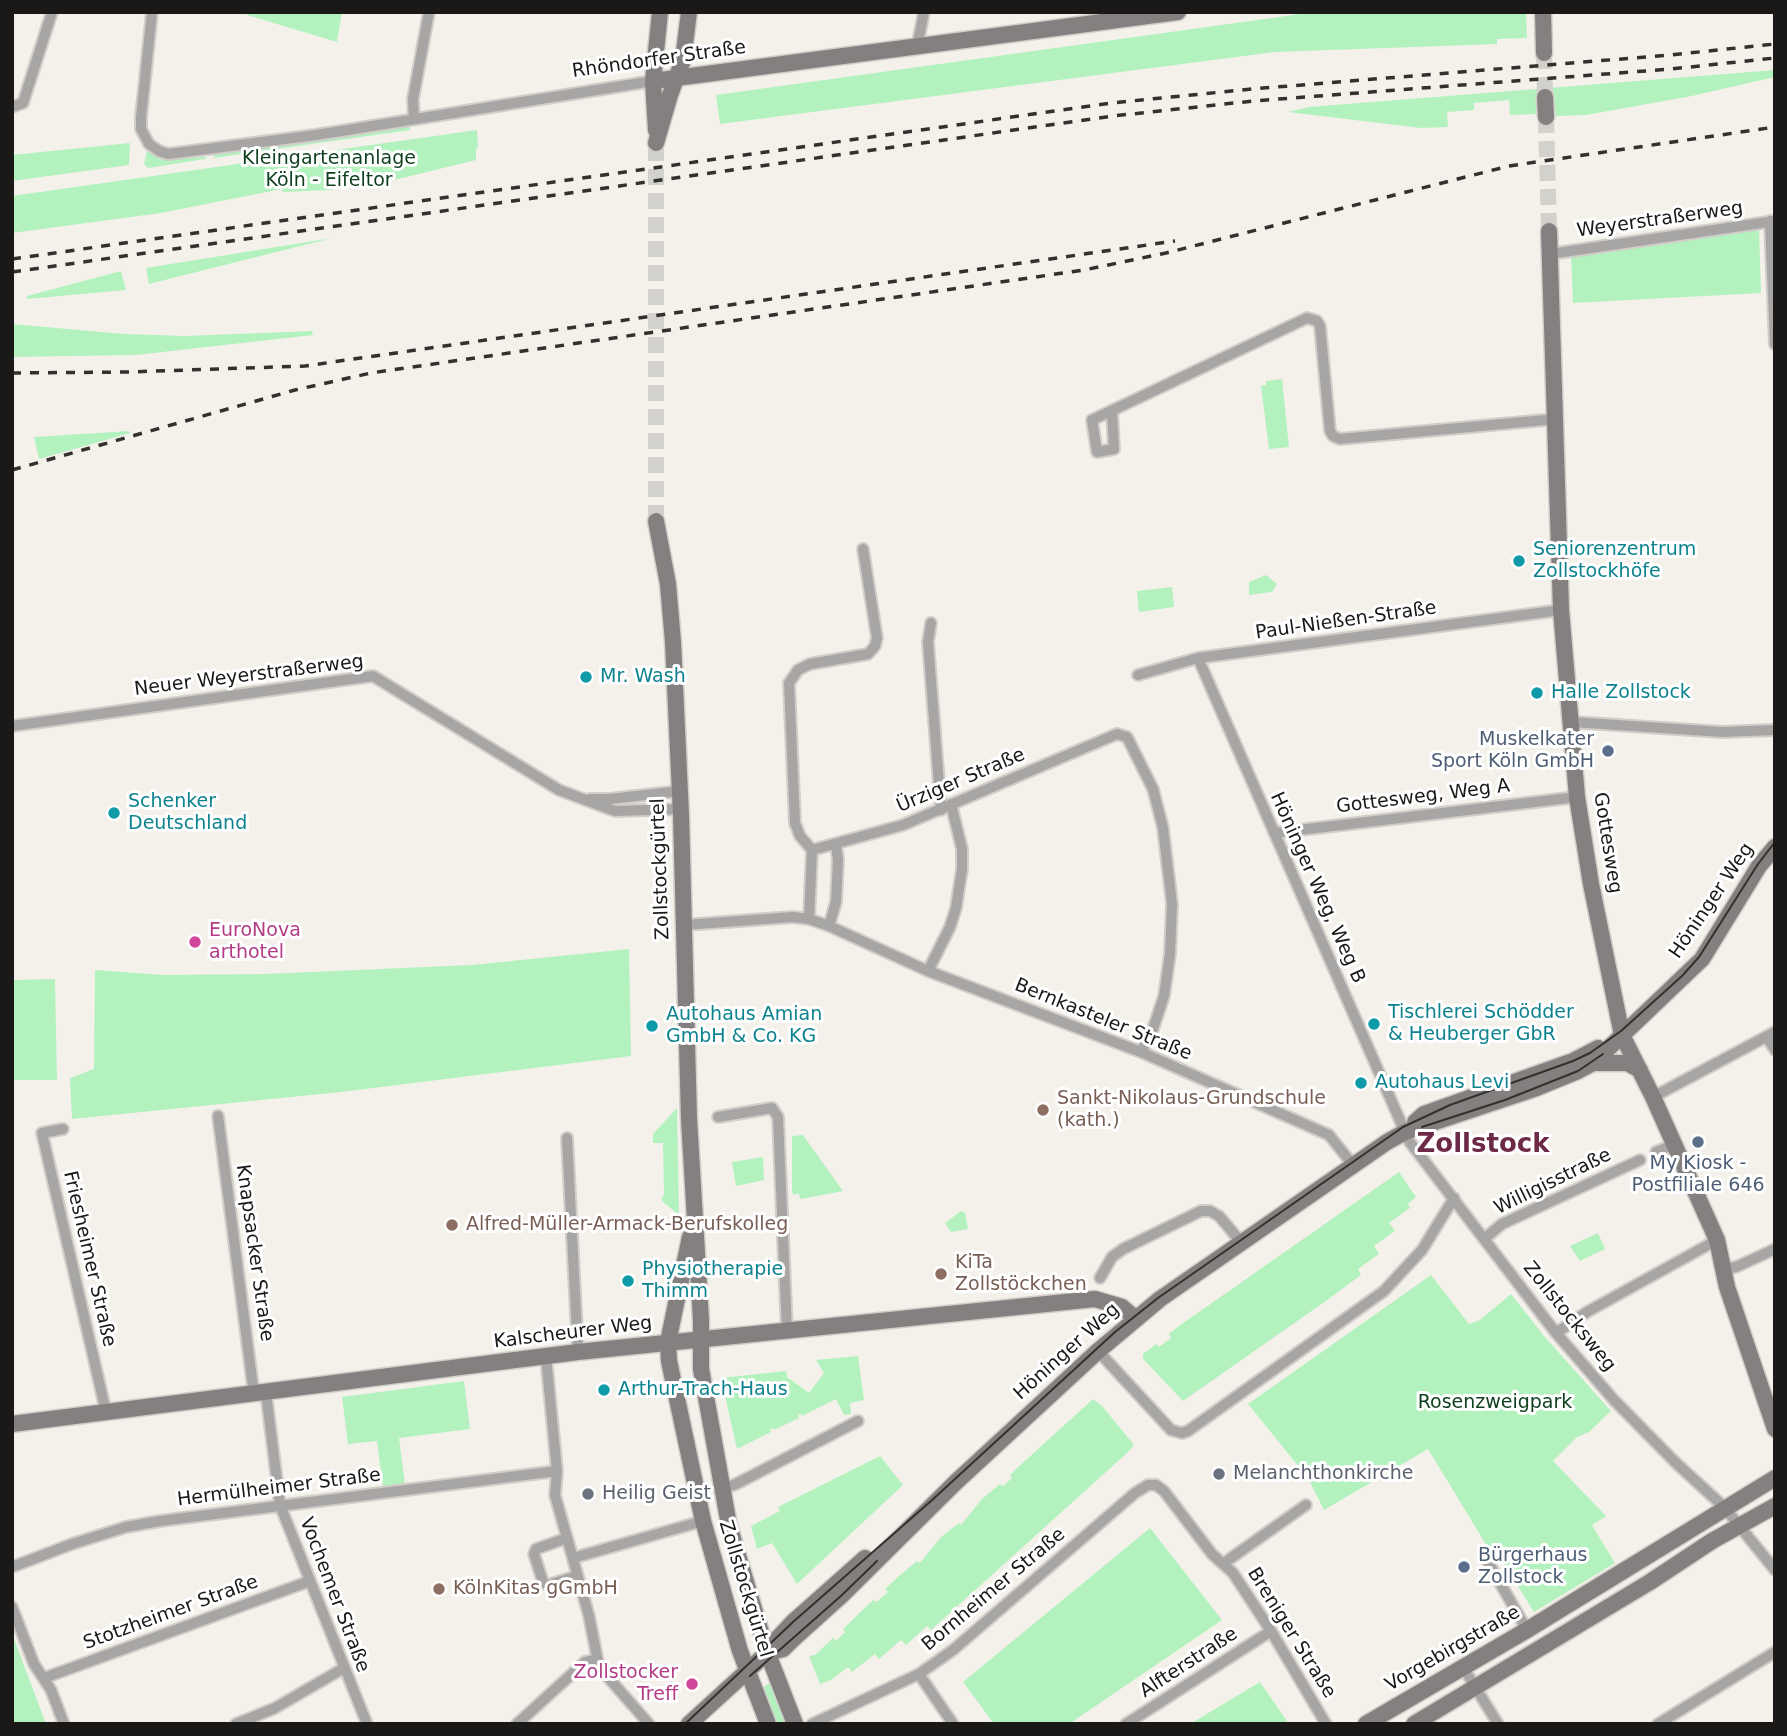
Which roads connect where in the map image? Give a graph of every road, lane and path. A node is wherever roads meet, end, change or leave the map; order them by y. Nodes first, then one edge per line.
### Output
1 (52, 12) edge
2 (152, 12) edge
3 (429, 12) edge
4 (660, 12) edge
5 (689, 12) edge
6 (925, 12) edge
7 (1178, 12) edge
8 (1543, 12) edge
9 (1146, 14) edge
10 (917, 47) junction
11 (1544, 53) tunnel mouth
12 (677, 79) junction
13 (653, 81) junction
14 (1545, 97) tunnel mouth
15 (12, 107) edge
16 (1546, 117) tunnel mouth
17 (414, 119) junction
18 (1772, 221) edge
19 (1549, 231) tunnel mouth
20 (1550, 254) junction
21 (1775, 344) edge
22 (1112, 412) dead end
23 (1556, 419) junction
24 (656, 521) tunnel mouth
25 (863, 549) dead end
26 (1561, 610) junction
27 (931, 623) dead end
28 (1198, 658) junction
29 (1138, 675) dead end
30 (1572, 722) junction
31 (12, 726) edge
32 (1775, 730) edge
33 (680, 791) junction
34 (1577, 797) junction
35 (583, 799) junction
36 (951, 804) junction
37 (680, 809) junction
38 (941, 810) junction
39 (1274, 833) junction
40 (836, 845) junction
41 (1775, 847) edge
42 (811, 850) junction
43 (809, 919) junction
44 (684, 925) junction
45 (829, 926) junction
46 (928, 971) junction
47 (1771, 1034) edge
48 (1622, 1035) junction
49 (1775, 1050) edge
50 (1141, 1052) junction
51 (1593, 1063) junction
52 (1640, 1070) junction
53 (1653, 1097) junction
54 (218, 1116) dead end
55 (718, 1117) dead end
56 (63, 1129) dead end
57 (1405, 1132) junction
58 (567, 1138) dead end
59 (1675, 1144) junction
60 (1656, 1152) dead end
61 (1640, 1160) dead end
62 (1353, 1165) junction
63 (1454, 1198) junction
64 (694, 1218) junction
65 (1484, 1239) junction
66 (1717, 1240) junction
67 (1241, 1242) junction
68 (1775, 1249) edge
69 (1724, 1269) junction
70 (1100, 1278) dead end
71 (1135, 1318) junction
72 (787, 1332) junction
73 (1556, 1333) junction
74 (701, 1339) junction
75 (668, 1342) junction
76 (1098, 1351) junction
77 (578, 1352) junction
78 (546, 1357) junction
79 (260, 1394) junction
80 (106, 1412) junction
81 (858, 1421) dead end
82 (12, 1424) edge
83 (1775, 1429) edge
84 (557, 1471) junction
85 (1775, 1478) edge
86 (1148, 1485) joint
87 (722, 1489) junction
88 (280, 1505) junction
89 (1306, 1505) dead end
90 (1775, 1506) edge
91 (1724, 1507) junction
92 (703, 1521) junction
93 (1741, 1525) junction
94 (567, 1538) junction
95 (573, 1558) junction
96 (1488, 1562) dead end
97 (1224, 1563) junction
98 (12, 1567) edge
99 (1775, 1570) edge
100 (577, 1577) junction
101 (310, 1581) junction
102 (12, 1607) edge
103 (1527, 1630) junction
104 (1271, 1631) junction
105 (1775, 1652) edge
106 (767, 1653) junction
107 (597, 1659) junction
108 (1463, 1667) junction
109 (344, 1668) junction
110 (748, 1671) junction
111 (919, 1674) junction
112 (44, 1678) junction
113 (1475, 1687) junction
114 (64, 1724) edge
115 (236, 1724) edge
116 (367, 1724) edge
117 (517, 1724) edge
118 (649, 1724) edge
119 (689, 1724) edge
120 (768, 1724) edge
121 (795, 1724) edge
122 (812, 1724) edge
123 (953, 1724) edge
124 (1126, 1724) edge
125 (1326, 1724) edge
126 (1366, 1724) edge
127 (1414, 1724) edge
128 (1498, 1724) edge
129 (1658, 1724) edge

1 - 15 street
2 - 17 street, Rhöndorfer Straße
3 - 17 street
4 - 13 street
5 - 12 street
6 - 10 street
7 - 9 street, Rhöndorfer Straße
8 - 11 street
9 - 10 street, Rhöndorfer Straße
10 - 12 street, Rhöndorfer Straße
12 - 13 street, Rhöndorfer Straße
12 - 13 street
13 - 17 street, Rhöndorfer Straße
14 - 16 street
18 - 20 street, Weyerstraßerweg
18 - 21 street
19 - 20 street, Gottesweg
20 - 23 street, Gottesweg
22 - 23 street
23 - 26 street, Gottesweg
24 - 33 street, Zollstockgürtel
25 - 42 street
26 - 28 street, Paul-Nießen-Straße
26 - 30 street, Gottesweg
27 - 38 street
28 - 29 street, Paul-Nießen-Straße
28 - 39 street, Höninger Weg, Weg B
30 - 32 street
30 - 34 street, Gottesweg
31 - 35 street, Neuer Weyerstraßerweg
33 - 35 street, Neuer Weyerstraßerweg
33 - 37 street, Zollstockgürtel
34 - 39 street, Gottesweg, Weg A
34 - 48 street, Gottesweg
35 - 37 street, Neuer Weyerstraßerweg
36 - 38 street, Ürziger Straße
36 - 46 street
36 - 50 street, Ürziger Straße
37 - 44 street, Zollstockgürtel
38 - 40 street, Ürziger Straße
39 - 57 street, Höninger Weg, Weg B
40 - 42 street, Ürziger Straße
40 - 45 street
41 - 48 street, Höninger Weg
42 - 43 street
43 - 44 street, Bernkasteler Straße
43 - 45 street, Bernkasteler Straße
44 - 64 street, Zollstockgürtel
45 - 46 street, Bernkasteler Straße
46 - 50 street, Bernkasteler Straße
47 - 49 street
47 - 53 street
48 - 51 street, Höninger Weg
48 - 52 street, Gottesweg
48 - 57 street, Höninger Weg
50 - 62 street, Bernkasteler Straße
51 - 52 street
51 - 57 street, Höninger Weg
52 - 53 street, Gottesweg
53 - 59 street, Gottesweg
54 - 79 street, Knapsacker Straße
55 - 72 street
56 - 80 street, Friesheimer Straße
57 - 62 street, Höninger Weg
57 - 63 street, Zollstocksweg
58 - 77 street
59 - 60 street
59 - 66 street, Gottesweg
61 - 65 street, Willigisstraße
62 - 67 street, Höninger Weg
63 - 65 street, Zollstocksweg
63 - 76 street
64 - 74 street, Zollstockgürtel
64 - 75 street, Zollstockgürtel
65 - 73 street, Zollstocksweg
66 - 69 street, Gottesweg
66 - 73 street
67 - 70 street, Höninger Weg
67 - 71 street, Höninger Weg
68 - 69 street
69 - 83 street, Gottesweg
71 - 72 street, Kalscheurer Weg
71 - 76 street, Höninger Weg
72 - 74 street, Kalscheurer Weg
73 - 91 street, Zollstocksweg
74 - 75 street, Kalscheurer Weg
74 - 87 street, Zollstockgürtel
75 - 77 street, Kalscheurer Weg
75 - 92 street, Zollstockgürtel
76 - 106 street, Höninger Weg
77 - 78 street, Kalscheurer Weg
78 - 79 street, Kalscheurer Weg
78 - 84 street
79 - 80 street, Kalscheurer Weg
79 - 88 street, Vochemer Straße
80 - 82 street, Kalscheurer Weg
81 - 87 street
84 - 88 street, Hermülheimer Straße
84 - 94 street
85 - 91 street, Vorgebirgstraße
86 - 97 street, Breniger Straße
86 - 111 street, Bornheimer Straße
87 - 106 street, Zollstockgürtel
88 - 98 street, Hermülheimer Straße
88 - 101 street, Vochemer Straße
89 - 97 street, Breniger Straße
90 - 93 street
91 - 93 street, Zollstocksweg
91 - 103 street, Vorgebirgstraße
92 - 95 street
92 - 110 street, Zollstockgürtel
93 - 99 street, Zollstocksweg
93 - 113 street
94 - 95 street
94 - 100 street
95 - 100 street
96 - 103 street
97 - 104 street, Breniger Straße
100 - 107 street
101 - 109 street, Vochemer Straße
101 - 112 street, Stotzheimer Straße
102 - 112 street
103 - 108 street, Vorgebirgstraße
104 - 124 street, Alfterstraße
104 - 125 street, Breniger Straße
105 - 129 street
106 - 110 street, Höninger Weg
106 - 121 street, Zollstockgürtel
107 - 117 street
107 - 118 street
108 - 113 street
108 - 126 street, Vorgebirgstraße
109 - 115 street
109 - 116 street, Vochemer Straße
110 - 119 street, Höninger Weg
110 - 120 street, Zollstockgürtel
111 - 122 street, Bornheimer Straße
111 - 123 street
112 - 114 street
113 - 127 street
113 - 128 street

